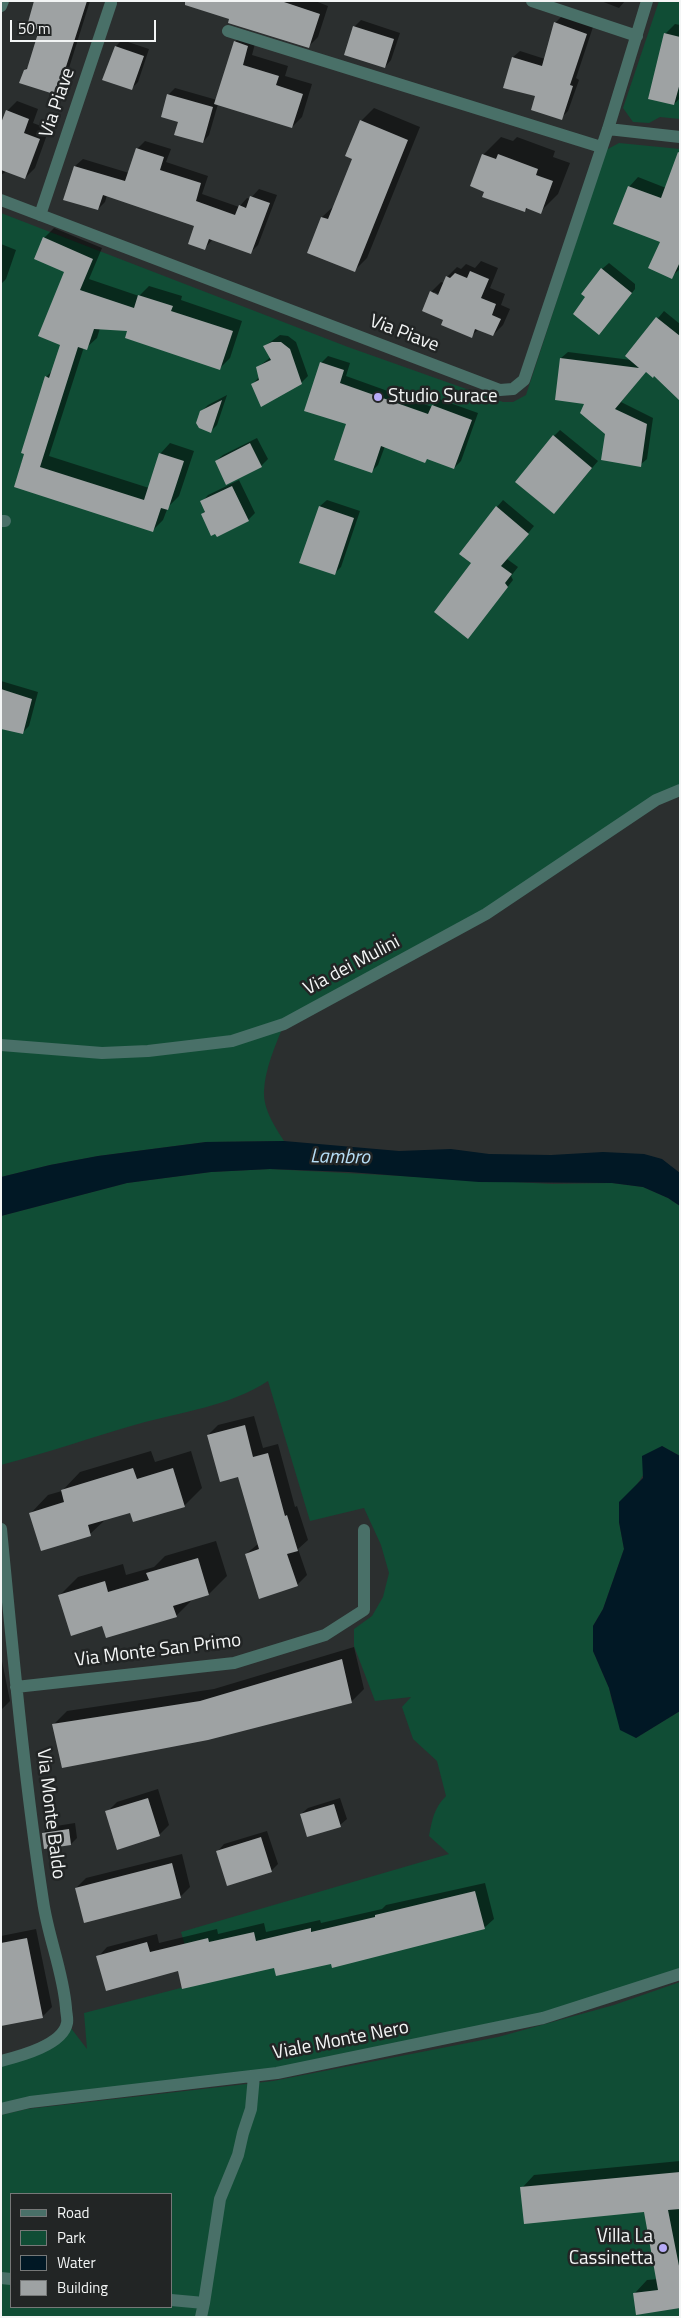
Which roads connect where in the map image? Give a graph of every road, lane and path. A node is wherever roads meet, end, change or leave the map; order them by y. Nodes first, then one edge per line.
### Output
1 (3, 1) edge
2 (532, 1) edge
3 (648, 1) edge
4 (111, 3) dead end
5 (1, 6) edge
6 (228, 32) dead end
7 (637, 36) junction
8 (608, 129) junction
9 (680, 137) edge
10 (600, 147) junction
11 (1, 200) edge
12 (40, 214) junction
13 (680, 790) edge
14 (1, 1045) edge
15 (1, 1528) edge
16 (364, 1530) dead end
17 (16, 1687) junction
18 (680, 1974) edge
19 (1, 2061) edge
20 (254, 2076) junction
21 (1, 2109) edge
22 (172, 2300) edge
23 (204, 2302) junction
24 (201, 2317) edge

1 - 5 street
2 - 7 street
3 - 7 street, Via Piave
4 - 12 street, Via Piave
6 - 10 street
7 - 8 street, Via Piave
8 - 9 street
8 - 10 street, Via Piave
10 - 12 street, Via Piave
11 - 12 street, Via Piave
13 - 14 street, Via dei Mulini
15 - 17 street, Via Monte Baldo
16 - 17 street, Via Monte San Primo
17 - 19 street, Via Monte Baldo
18 - 20 street, Viale Monte Nero
20 - 21 street, Viale Monte Nero
20 - 23 street
22 - 23 street
23 - 24 street

